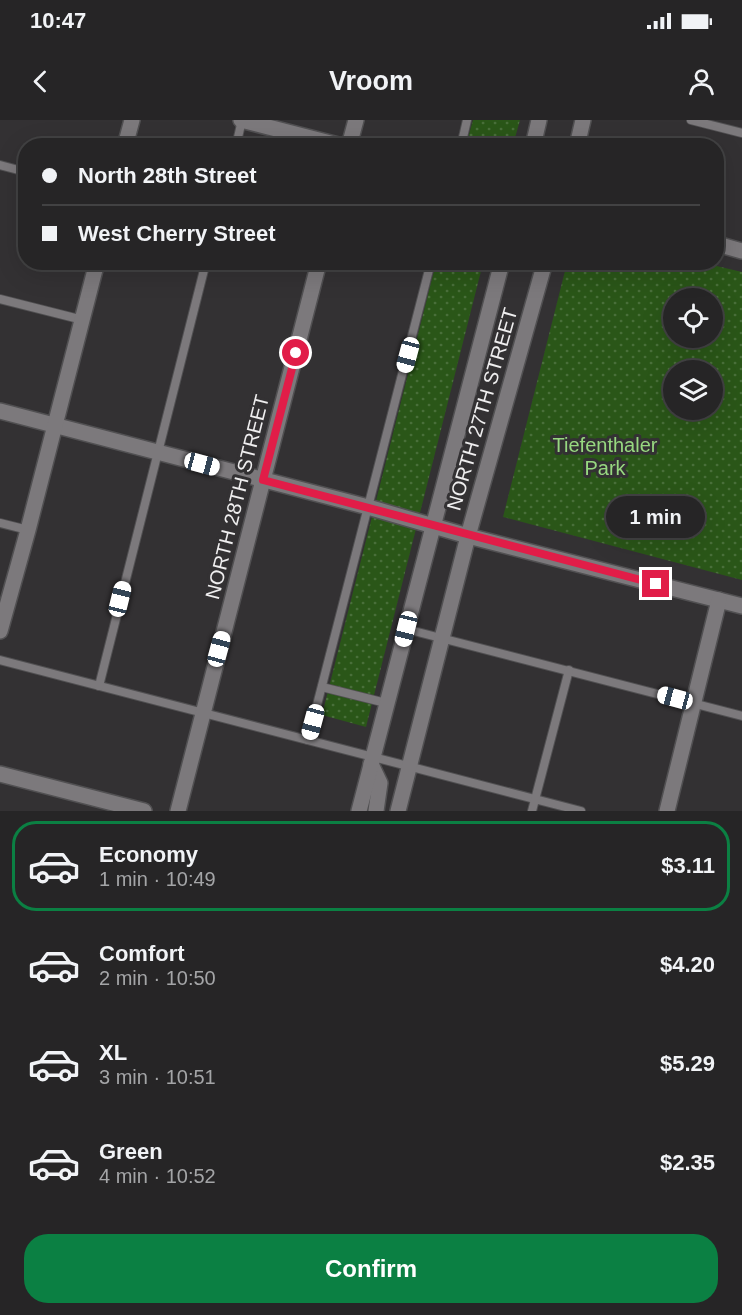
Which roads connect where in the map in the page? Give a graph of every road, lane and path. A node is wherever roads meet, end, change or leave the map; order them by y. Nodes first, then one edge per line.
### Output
1 (132, 120) edge
2 (242, 120) edge
3 (356, 120) edge
4 (467, 120) edge
5 (539, 120) edge
6 (583, 120) edge
7 (691, 120) edge
8 (708, 122) edge
9 (742, 132) edge
10 (127, 138) edge
11 (238, 138) edge
12 (311, 138) edge
13 (351, 138) edge
14 (463, 138) edge
15 (535, 138) edge
16 (579, 138) edge
17 (0, 165) edge
18 (18, 170) edge
19 (724, 246) edge
20 (742, 251) edge
21 (94, 270) edge
22 (204, 270) edge
23 (317, 270) edge
24 (429, 270) edge
25 (500, 270) edge
26 (543, 270) edge
27 (0, 299) edge
28 (82, 320) junction
29 (0, 411) edge
30 (55, 425) junction
31 (157, 452) junction
32 (263, 480) junction
33 (368, 507) junction
34 (0, 523) edge
35 (432, 525) junction
36 (28, 530) junction
37 (468, 536) junction
38 (719, 600) junction
39 (742, 606) edge
40 (406, 629) junction
41 (0, 631) edge
42 (442, 638) junction
43 (0, 660) edge
44 (569, 670) junction
45 (99, 686) junction
46 (322, 687) junction
47 (693, 702) junction
48 (387, 703) junction
49 (202, 714) junction
50 (742, 716) edge
51 (308, 740) junction
52 (372, 760) junction
53 (409, 767) junction
54 (0, 774) edge
55 (535, 799) junction
56 (144, 811) edge
57 (178, 811) edge
58 (359, 811) edge
59 (376, 811) edge
60 (398, 811) edge
61 (532, 811) edge
62 (581, 811) edge
63 (667, 811) edge

1 - 10 street
2 - 11 lane
2 - 12 street
3 - 13 street
4 - 14 lane
5 - 15 street
6 - 16 street
7 - 8 lane
8 - 9 lane
17 - 18 lane
19 - 20 street
21 - 28 street
22 - 31 lane
23 - 32 street, NORTH 28TH STREET
24 - 33 lane
25 - 35 street, NORTH 27TH STREET
26 - 37 street, NORTH 27TH STREET
27 - 28 lane
28 - 30 street
29 - 30 street
30 - 31 street
30 - 36 street
31 - 32 street
31 - 45 lane
32 - 33 street
32 - 49 street, NORTH 28TH STREET
33 - 35 street
33 - 46 lane
34 - 36 lane
35 - 37 street
35 - 40 street, NORTH 27TH STREET
36 - 41 street
37 - 38 street
37 - 42 street, NORTH 27TH STREET
38 - 39 street
38 - 47 street
40 - 42 lane
40 - 48 street, NORTH 27TH STREET
42 - 44 lane
42 - 53 street, NORTH 27TH STREET
43 - 45 lane
44 - 47 lane
44 - 55 lane
45 - 49 lane
46 - 48 lane
46 - 51 lane
47 - 50 lane
47 - 63 street
48 - 52 street, NORTH 27TH STREET
49 - 51 lane
49 - 57 street, NORTH 28TH STREET
51 - 52 lane
52 - 53 lane
52 - 58 street, NORTH 27TH STREET
52 - 59 street
53 - 55 lane
53 - 60 street, NORTH 27TH STREET
54 - 56 street
55 - 61 lane
55 - 62 lane

